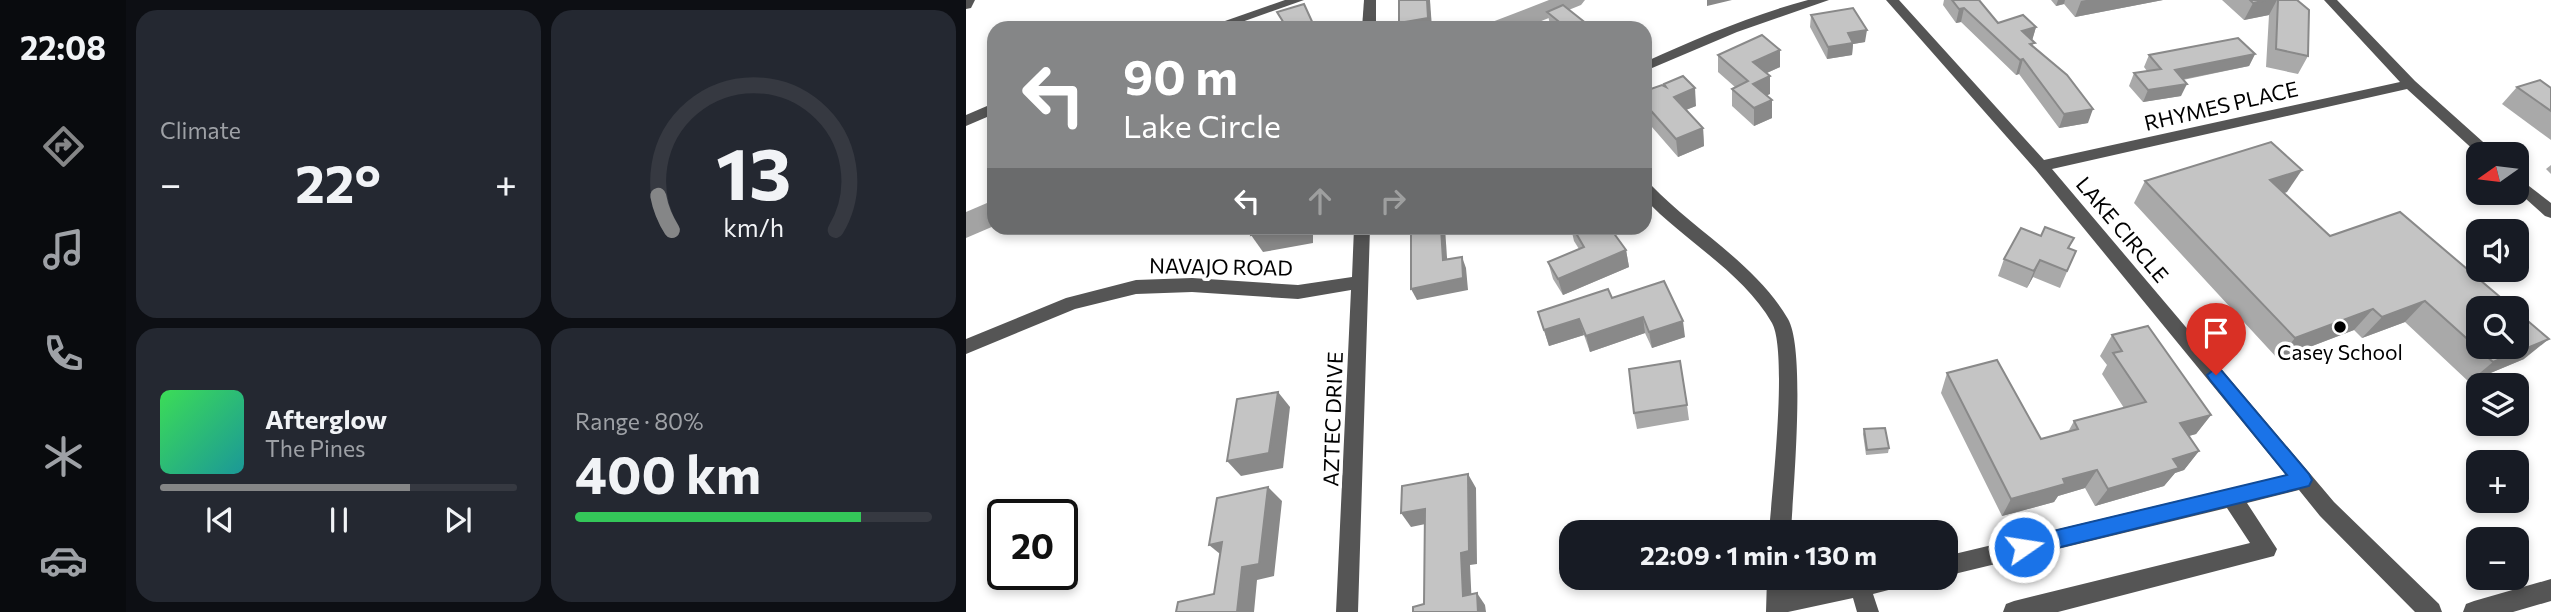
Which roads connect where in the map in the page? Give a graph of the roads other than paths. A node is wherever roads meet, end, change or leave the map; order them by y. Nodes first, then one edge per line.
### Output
1 (969, 0) edge
2 (1298, 0) edge
3 (1370, 0) edge
4 (1823, 0) edge
5 (1892, 0) edge
6 (2330, 0) edge
7 (966, 5) edge
8 (1234, 21) edge
9 (1369, 21) edge
10 (1652, 65) edge
11 (2410, 84) junction
12 (987, 111) edge
13 (966, 121) edge
14 (2474, 142) edge
15 (2042, 166) junction
16 (2529, 193) edge
17 (1652, 195) edge
18 (2551, 212) edge
19 (1362, 235) edge
20 (1360, 282) junction
21 (966, 347) edge
22 (2302, 480) junction
23 (2232, 497) junction
24 (1781, 520) edge
25 (1958, 563) edge
26 (1844, 590) edge
27 (1861, 590) edge
28 (2551, 590) edge
29 (1777, 607) edge
30 (1347, 612) edge
31 (1868, 612) edge
32 (2014, 612) edge
33 (2431, 612) edge
34 (2474, 612) edge

1 - 7 street
2 - 8 street
3 - 9 street
4 - 10 street
5 - 15 street, LAKE CIRCLE
6 - 11 street
11 - 14 street
11 - 15 street, RHYMES PLACE
12 - 13 street
15 - 22 street, LAKE CIRCLE
16 - 18 street
17 - 24 street
19 - 20 street, AZTEC DRIVE
20 - 21 street, NAVAJO ROAD
20 - 30 street, AZTEC DRIVE
22 - 23 street
22 - 33 street, LAKE CIRCLE
23 - 25 street
23 - 32 street
26 - 29 street
27 - 31 street
28 - 34 street

